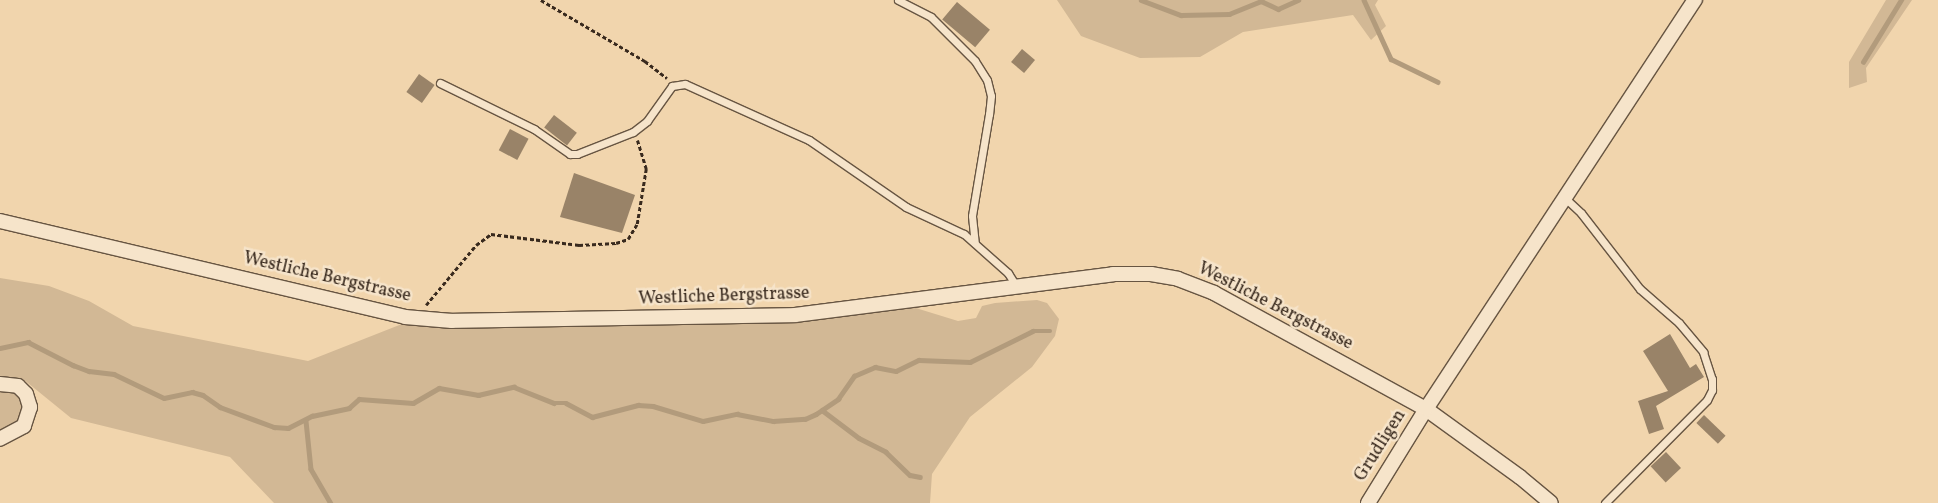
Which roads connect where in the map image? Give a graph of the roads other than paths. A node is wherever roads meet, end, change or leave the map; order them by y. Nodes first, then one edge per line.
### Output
1 (898, 0) edge
2 (1695, 0) edge
3 (440, 83) dead end
4 (1564, 198) junction
5 (0, 221) edge
6 (975, 243) junction
7 (1016, 286) junction
8 (0, 384) edge
9 (1426, 409) junction
10 (0, 439) edge
11 (1368, 503) edge
12 (1551, 503) edge
13 (1605, 503) edge

1 - 6 lane
2 - 4 street, Grudligen
3 - 6 lane
4 - 9 street, Grudligen
4 - 13 lane
5 - 7 street, Westliche Bergstrasse
6 - 7 lane
7 - 9 street, Westliche Bergstrasse
8 - 10 street
9 - 11 street, Grudligen
9 - 12 street, Westliche Bergstrasse

